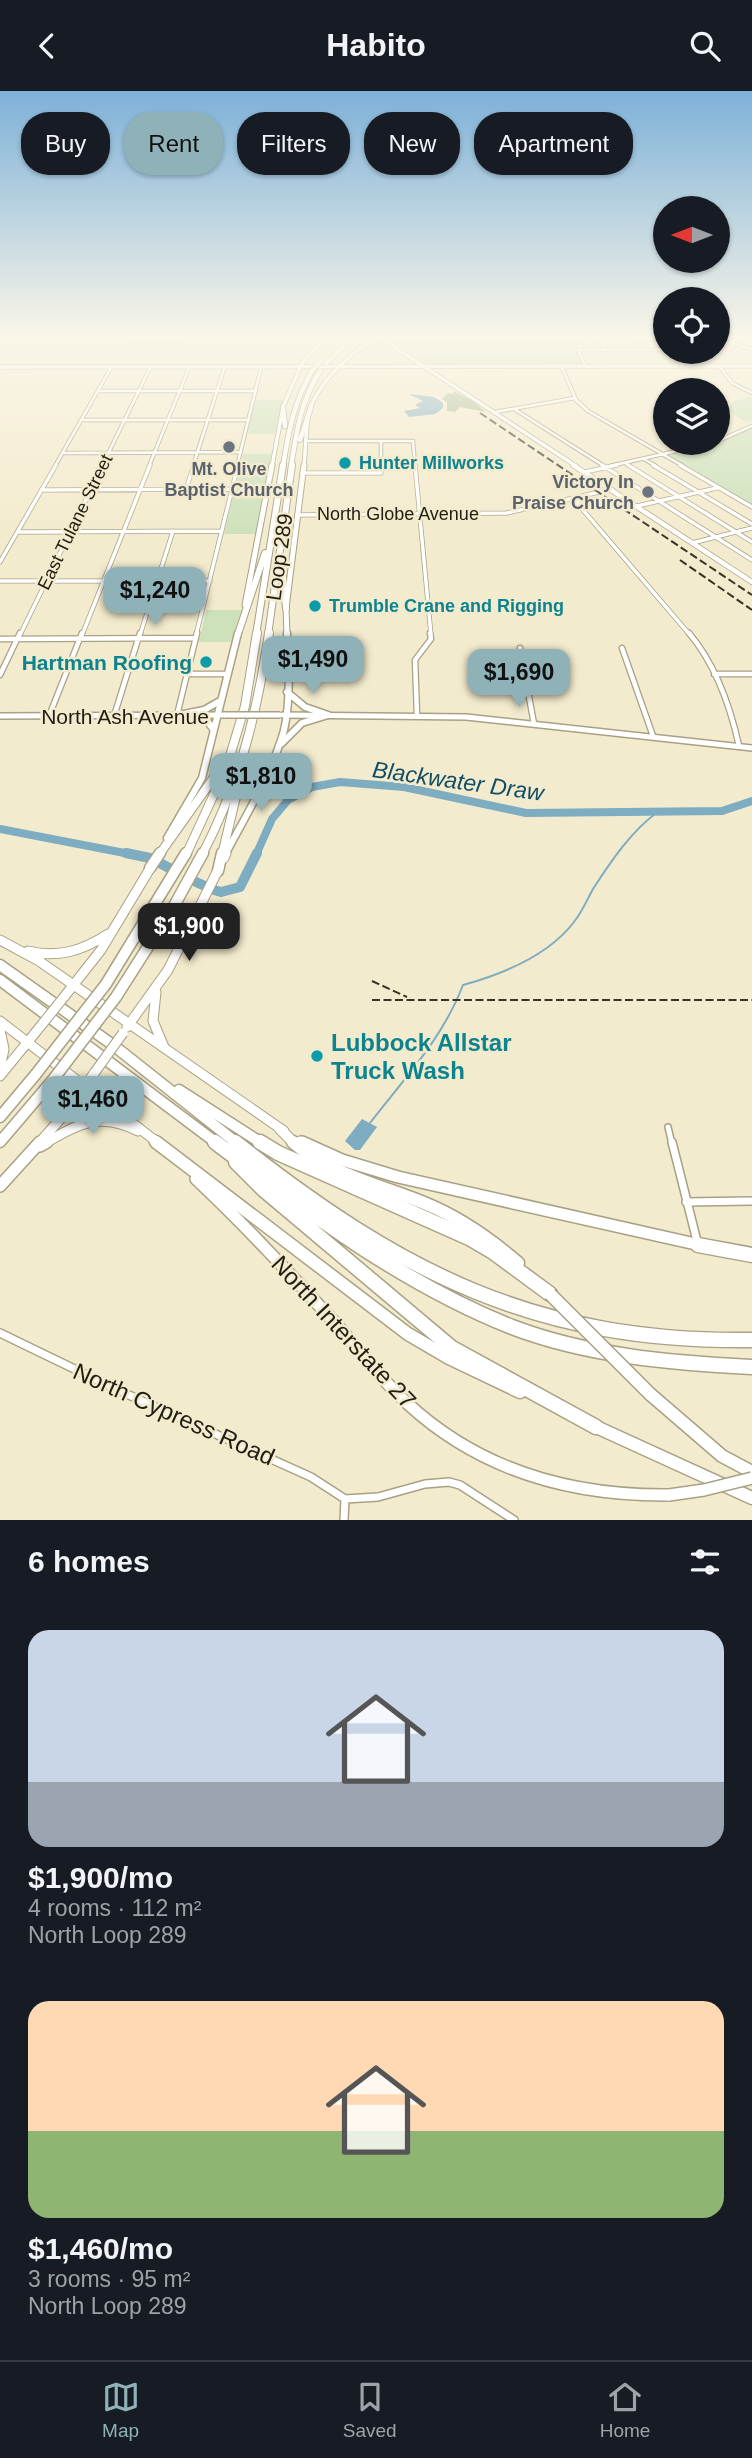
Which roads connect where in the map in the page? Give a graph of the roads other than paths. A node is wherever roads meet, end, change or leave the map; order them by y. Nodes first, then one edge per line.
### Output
1 (91, 404) edge
2 (132, 404) edge
3 (174, 404) edge
4 (213, 404) edge
5 (253, 404) edge
6 (284, 404) edge
7 (295, 404) edge
8 (303, 404) edge
9 (313, 404) edge
10 (482, 404) edge
11 (543, 404) edge
12 (581, 404) edge
13 (283, 407) junction
14 (311, 407) junction
15 (514, 409) junction
16 (495, 412) junction
17 (81, 420) junction
18 (124, 420) junction
19 (168, 420) junction
20 (208, 420) junction
21 (249, 420) junction
22 (752, 426) edge
23 (730, 436) edge
24 (306, 441) junction
25 (381, 441) junction
26 (653, 450) edge
27 (109, 452) junction
28 (155, 452) junction
29 (198, 452) junction
30 (241, 452) junction
31 (63, 453) junction
32 (662, 455) joint
33 (644, 459) junction
34 (625, 463) junction
35 (292, 465) junction
36 (283, 467) junction
37 (606, 467) junction
38 (585, 472) junction
39 (302, 473) junction
40 (718, 487) junction
41 (41, 489) junction
42 (91, 489) junction
43 (140, 489) junction
44 (186, 489) junction
45 (232, 489) junction
46 (612, 489) junction
47 (699, 492) junction
48 (582, 496) junction
49 (679, 496) junction
50 (659, 501) junction
51 (637, 506) junction
52 (752, 507) edge
53 (285, 511) junction
54 (420, 514) junction
55 (297, 515) junction
56 (275, 517) junction
57 (752, 526) edge
58 (123, 531) junction
59 (173, 531) junction
60 (222, 531) junction
61 (17, 532) junction
62 (70, 532) junction
63 (736, 532) junction
64 (716, 537) junction
65 (752, 542) edge
66 (692, 543) junction
67 (752, 560) edge
68 (0, 562) edge
69 (0, 581) edge
70 (46, 581) junction
71 (103, 581) junction
72 (157, 581) junction
73 (210, 581) junction
74 (752, 582) edge
75 (286, 608) junction
76 (239, 631) junction
77 (197, 638) junction
78 (0, 639) edge
79 (18, 639) junction
80 (80, 639) junction
81 (138, 639) junction
82 (520, 648) dead end
83 (622, 648) dead end
84 (188, 674) junction
85 (227, 674) junction
86 (714, 674) junction
87 (752, 674) edge
88 (0, 675) edge
89 (287, 692) junction
90 (220, 701) junction
91 (178, 715) junction
92 (216, 715) junction
93 (282, 715) junction
94 (328, 715) junction
95 (417, 715) junction
96 (0, 716) edge
97 (49, 716) junction
98 (114, 716) junction
99 (534, 724) junction
100 (213, 729) junction
101 (239, 730) junction
102 (653, 736) junction
103 (248, 743) junction
104 (281, 744) junction
105 (739, 746) junction
106 (752, 748) edge
107 (150, 868) junction
108 (218, 871) junction
109 (112, 932) junction
110 (0, 940) edge
111 (17, 948) junction
112 (0, 965) edge
113 (0, 980) edge
114 (73, 985) junction
115 (158, 986) junction
116 (0, 1021) edge
117 (126, 1029) junction
118 (0, 1030) edge
119 (27, 1042) junction
120 (166, 1051) junction
121 (127, 1055) junction
122 (0, 1068) edge
123 (0, 1076) edge
124 (85, 1086) junction
125 (0, 1117) edge
126 (668, 1127) dead end
127 (280, 1129) junction
128 (154, 1140) junction
129 (0, 1142) edge
130 (34, 1150) junction
131 (228, 1152) junction
132 (0, 1186) edge
133 (752, 1201) edge
134 (686, 1202) junction
135 (698, 1245) junction
136 (752, 1248) edge
137 (752, 1255) edge
138 (550, 1294) junction
139 (0, 1333) edge
140 (752, 1341) edge
141 (752, 1367) edge
142 (596, 1427) junction
143 (752, 1475) edge
144 (752, 1498) edge
145 (345, 1499) junction
146 (344, 1520) edge
147 (513, 1520) edge

1 - 17 street
2 - 18 street, East Tulane Street
3 - 19 street
4 - 20 street
5 - 21 street
6 - 13 main road
7 - 36 highway, Loop 289, bridge
8 - 35 highway, Loop 289
9 - 14 main road
10 - 16 street
11 - 15 street
12 - 26 street
13 - 36 highway
13 - 76 main road
14 - 24 main road
14 - 35 highway
15 - 16 street
15 - 37 street
16 - 38 street
17 - 18 street
17 - 31 street
18 - 19 street
18 - 27 street, East Tulane Street
19 - 20 street
19 - 28 street
20 - 21 street
20 - 29 street
21 - 30 street
22 - 23 street
24 - 25 street
24 - 39 main road
25 - 39 street
25 - 54 street
27 - 28 street
27 - 31 street
27 - 42 street, East Tulane Street
28 - 29 street
28 - 43 street
29 - 30 street
29 - 44 street
30 - 45 street
31 - 41 street
32 - 33 street
32 - 40 street
33 - 34 street
33 - 47 street
34 - 37 street
34 - 49 street
35 - 53 highway, Loop 289
36 - 56 highway, Loop 289
37 - 38 street
37 - 50 street
38 - 46 street
39 - 55 main road
40 - 47 street
40 - 52 street
41 - 42 street
41 - 61 street
42 - 43 street
42 - 62 street, East Tulane Street
43 - 44 street
43 - 58 street
44 - 45 street
45 - 60 street
46 - 48 street, North Globe Avenue
46 - 51 street
47 - 49 street
47 - 57 street
48 - 54 street, North Globe Avenue
48 - 86 street
49 - 50 street
49 - 63 street
50 - 51 street
50 - 64 street
51 - 66 street
53 - 75 highway
53 - 103 highway, Loop 289
54 - 55 street, North Globe Avenue
54 - 95 street
55 - 75 main road
56 - 76 highway
56 - 101 highway, Loop 289
57 - 63 street
58 - 59 street
58 - 62 street
58 - 71 street
59 - 60 street
59 - 72 street
60 - 73 street
61 - 62 street
61 - 68 street
62 - 70 street, East Tulane Street
63 - 64 street
63 - 65 street
64 - 66 street
64 - 67 street
66 - 74 street
69 - 70 street
70 - 71 street
70 - 79 street, East Tulane Street
71 - 72 street
71 - 80 street
72 - 73 street
72 - 81 street
73 - 77 street
75 - 89 main road
76 - 85 main road
77 - 81 street
77 - 84 street
78 - 79 street
79 - 80 street
79 - 88 street, East Tulane Street
80 - 81 street
80 - 97 street
81 - 98 street
82 - 99 street
83 - 102 street
84 - 85 street
84 - 91 street
85 - 90 main road
86 - 87 street
86 - 105 street
89 - 93 main road
89 - 94 main road
90 - 91 main road
90 - 92 main road
91 - 92 street, North Ash Avenue
91 - 98 street, North Ash Avenue
91 - 100 main road
92 - 93 street, North Ash Avenue, bridge
92 - 100 main road
93 - 94 street, North Ash Avenue
93 - 104 main road
94 - 95 street, North Ash Avenue
94 - 104 main road
95 - 99 street, North Ash Avenue
96 - 97 street, North Ash Avenue
97 - 98 street, North Ash Avenue
99 - 102 street, North Ash Avenue
100 - 107 main road
101 - 107 highway
101 - 125 highway, Loop 289, bridge
102 - 105 street, North Ash Avenue
103 - 108 highway
103 - 129 highway, Loop 289, bridge
104 - 108 main road
105 - 106 street, North Ash Avenue
107 - 109 main road
108 - 115 main road
109 - 111 main road
109 - 114 main road
110 - 111 main road
111 - 114 main road
112 - 121 highway
113 - 131 highway
114 - 117 main road
114 - 119 main road, bridge
115 - 117 main road
115 - 120 main road
116 - 119 main road, North Interstate 27
117 - 120 main road
117 - 124 main road, bridge
118 - 122 main road
119 - 123 main road
119 - 124 main road, North Interstate 27
120 - 127 main road
121 - 138 highway
121 - 140 highway
124 - 128 main road, North Interstate 27
124 - 130 main road
126 - 134 street
127 - 135 main road
127 - 138 main road
128 - 130 main road
128 - 142 main road
128 - 143 main road, North Interstate 27, bridge
130 - 132 main road
131 - 141 highway
131 - 142 highway
133 - 134 street
134 - 135 street
135 - 136 main road
135 - 137 highway
138 - 143 main road, bridge
139 - 145 street, North Cypress Road
142 - 144 main road
145 - 146 street
145 - 147 street

